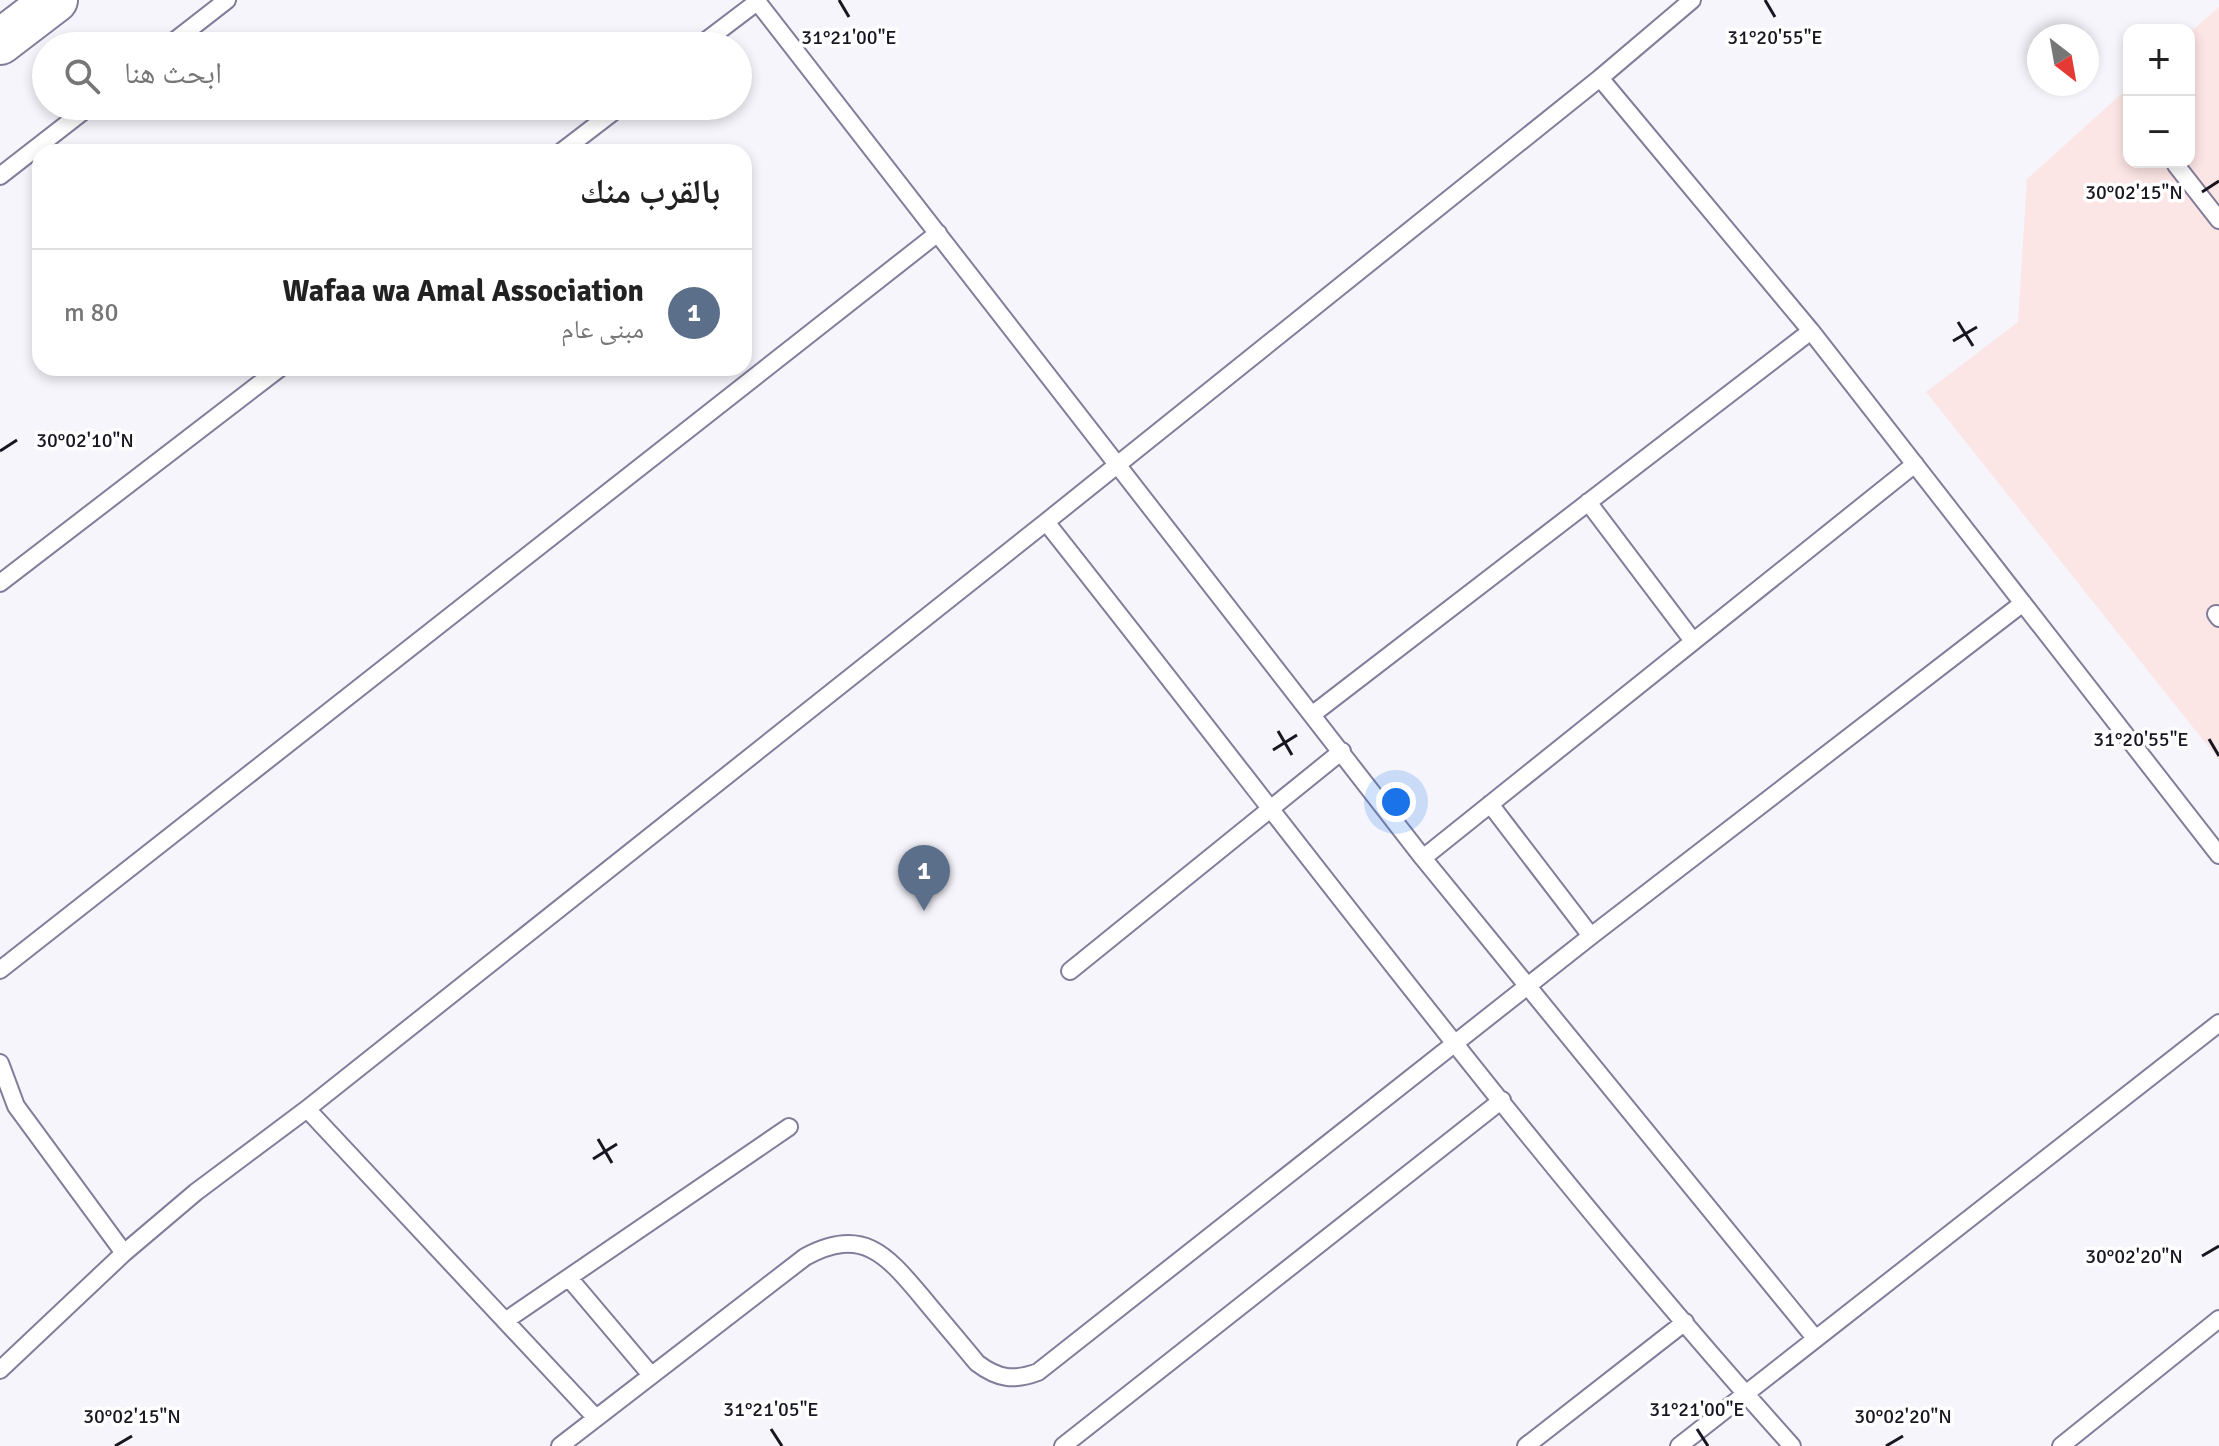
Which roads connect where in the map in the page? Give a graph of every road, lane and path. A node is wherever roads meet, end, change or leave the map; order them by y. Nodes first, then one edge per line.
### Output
1 (55, 0) edge
2 (227, 0) edge
3 (756, 1) edge
4 (1688, 1) edge
5 (186, 32) edge
6 (717, 32) edge
7 (0, 42) edge
8 (1600, 78) junction
9 (72, 120) edge
10 (603, 120) edge
11 (41, 144) edge
12 (571, 144) edge
13 (32, 151) edge
14 (2178, 168) edge
15 (0, 176) edge
16 (2219, 220) edge
17 (938, 233) junction
18 (1811, 331) junction
19 (270, 376) edge
20 (1118, 463) junction
21 (1915, 464) junction
22 (1588, 502) junction
23 (1046, 522) junction
24 (0, 583) edge
25 (2023, 603) junction
26 (1693, 641) junction
27 (1313, 714) junction
28 (1342, 751) junction
29 (1490, 804) junction
30 (1273, 808) junction
31 (2219, 855) edge
32 (1423, 858) junction
33 (1591, 936) junction
34 (0, 970) edge
35 (1070, 971) dead end
36 (1529, 985) junction
37 (2219, 1023) edge
38 (1455, 1042) junction
39 (0, 1063) edge
40 (0, 1096) edge
41 (1502, 1100) junction
42 (16, 1106) junction
43 (307, 1109) junction
44 (789, 1127) dead end
45 (124, 1253) junction
46 (569, 1278) junction
47 (2219, 1319) edge
48 (505, 1321) junction
49 (1685, 1322) junction
50 (1815, 1338) junction
51 (0, 1370) edge
52 (651, 1375) junction
53 (1745, 1394) junction
54 (596, 1418) junction
55 (560, 1446) edge
56 (1063, 1446) edge
57 (1526, 1446) edge
58 (1679, 1446) edge
59 (1792, 1446) edge
60 (2061, 1446) edge

1 - 7 main road
2 - 5 lane
3 - 6 lane
3 - 17 lane
4 - 8 lane
8 - 18 lane
8 - 20 lane
9 - 11 lane
10 - 12 lane
13 - 15 lane
14 - 16 lane
17 - 20 lane
17 - 34 lane
18 - 21 lane
18 - 22 lane
19 - 24 lane
20 - 23 lane
20 - 27 lane
21 - 25 lane
21 - 26 lane
22 - 26 lane
22 - 27 lane
23 - 30 lane
23 - 43 lane
25 - 31 lane
25 - 33 lane
26 - 29 lane
27 - 28 lane
28 - 30 lane
28 - 32 lane
29 - 32 lane
29 - 33 lane
30 - 35 lane
30 - 38 lane
32 - 36 lane
33 - 36 lane
36 - 38 lane
36 - 50 lane
37 - 50 lane
38 - 41 lane
38 - 52 lane
39 - 42 lane
40 - 42 lane
41 - 49 lane
41 - 56 lane
42 - 45 lane
43 - 45 lane
43 - 48 lane
44 - 46 lane
45 - 51 lane
46 - 48 lane
46 - 52 lane
47 - 60 lane
48 - 54 lane
49 - 53 lane
49 - 57 lane
50 - 53 lane
52 - 54 lane
53 - 58 lane
53 - 59 lane
54 - 55 lane

